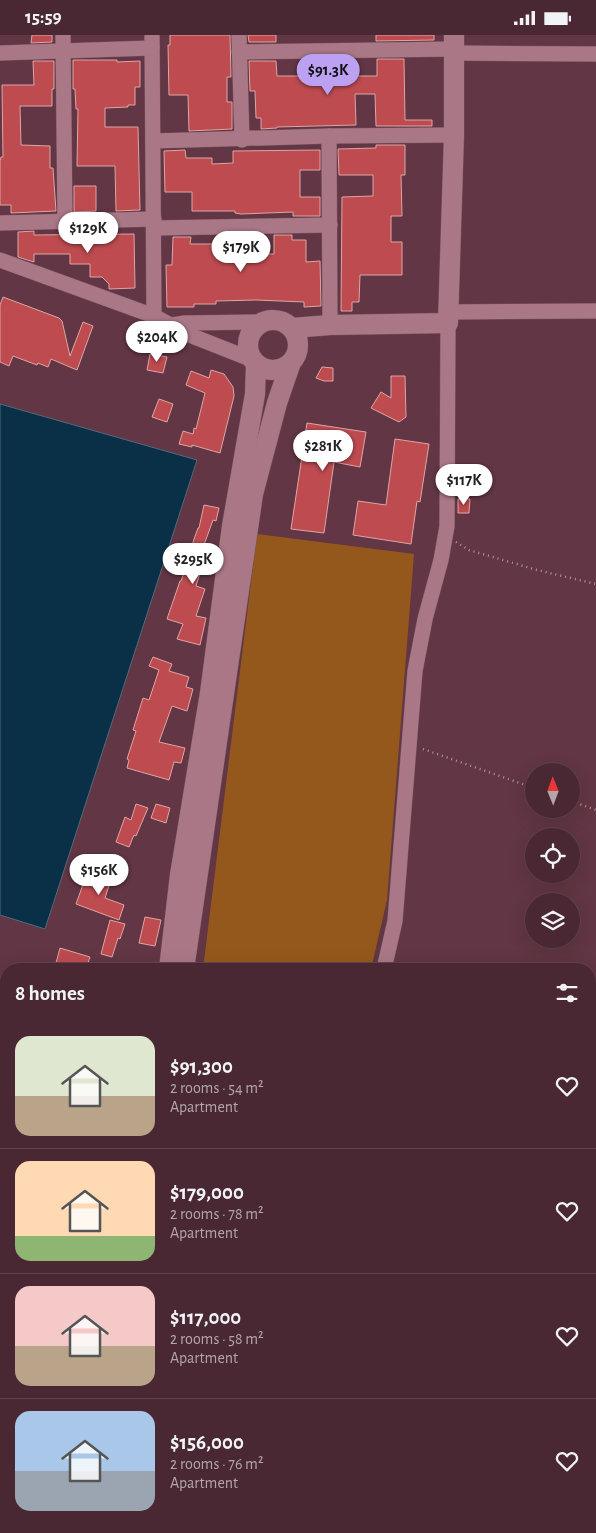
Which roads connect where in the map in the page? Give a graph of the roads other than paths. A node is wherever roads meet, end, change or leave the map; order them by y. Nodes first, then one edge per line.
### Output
1 (63, 35) edge
2 (239, 35) edge
3 (152, 42) edge
4 (454, 46) edge
5 (62, 51) junction
6 (239, 52) junction
7 (0, 53) edge
8 (596, 54) edge
9 (454, 135) junction
10 (329, 136) junction
11 (242, 140) junction
12 (153, 141) junction
13 (65, 222) junction
14 (0, 223) edge
15 (154, 223) junction
16 (330, 225) junction
17 (0, 260) edge
18 (596, 311) edge
19 (154, 315) junction
20 (448, 317) junction
21 (265, 321) junction
22 (172, 325) junction
23 (330, 325) junction
24 (292, 328) junction
25 (254, 362) junction
26 (290, 365) junction
27 (170, 963) edge
28 (185, 963) edge
29 (385, 963) edge

1 - 5 street
2 - 6 street
3 - 5 street
3 - 12 street
4 - 6 street
4 - 8 street
4 - 9 street
5 - 7 street
5 - 13 street
6 - 11 street
9 - 10 street
9 - 20 street
10 - 11 street
10 - 16 street
11 - 12 street
12 - 15 street
13 - 14 street
13 - 15 street
15 - 16 street
15 - 19 street
16 - 23 street
17 - 19 street
18 - 20 street
19 - 22 street
20 - 23 street
20 - 29 street
21 - 22 street
21 - 24 street
21 - 25 street
22 - 25 street
23 - 24 street
24 - 26 street
25 - 26 street
25 - 27 street
26 - 28 street

